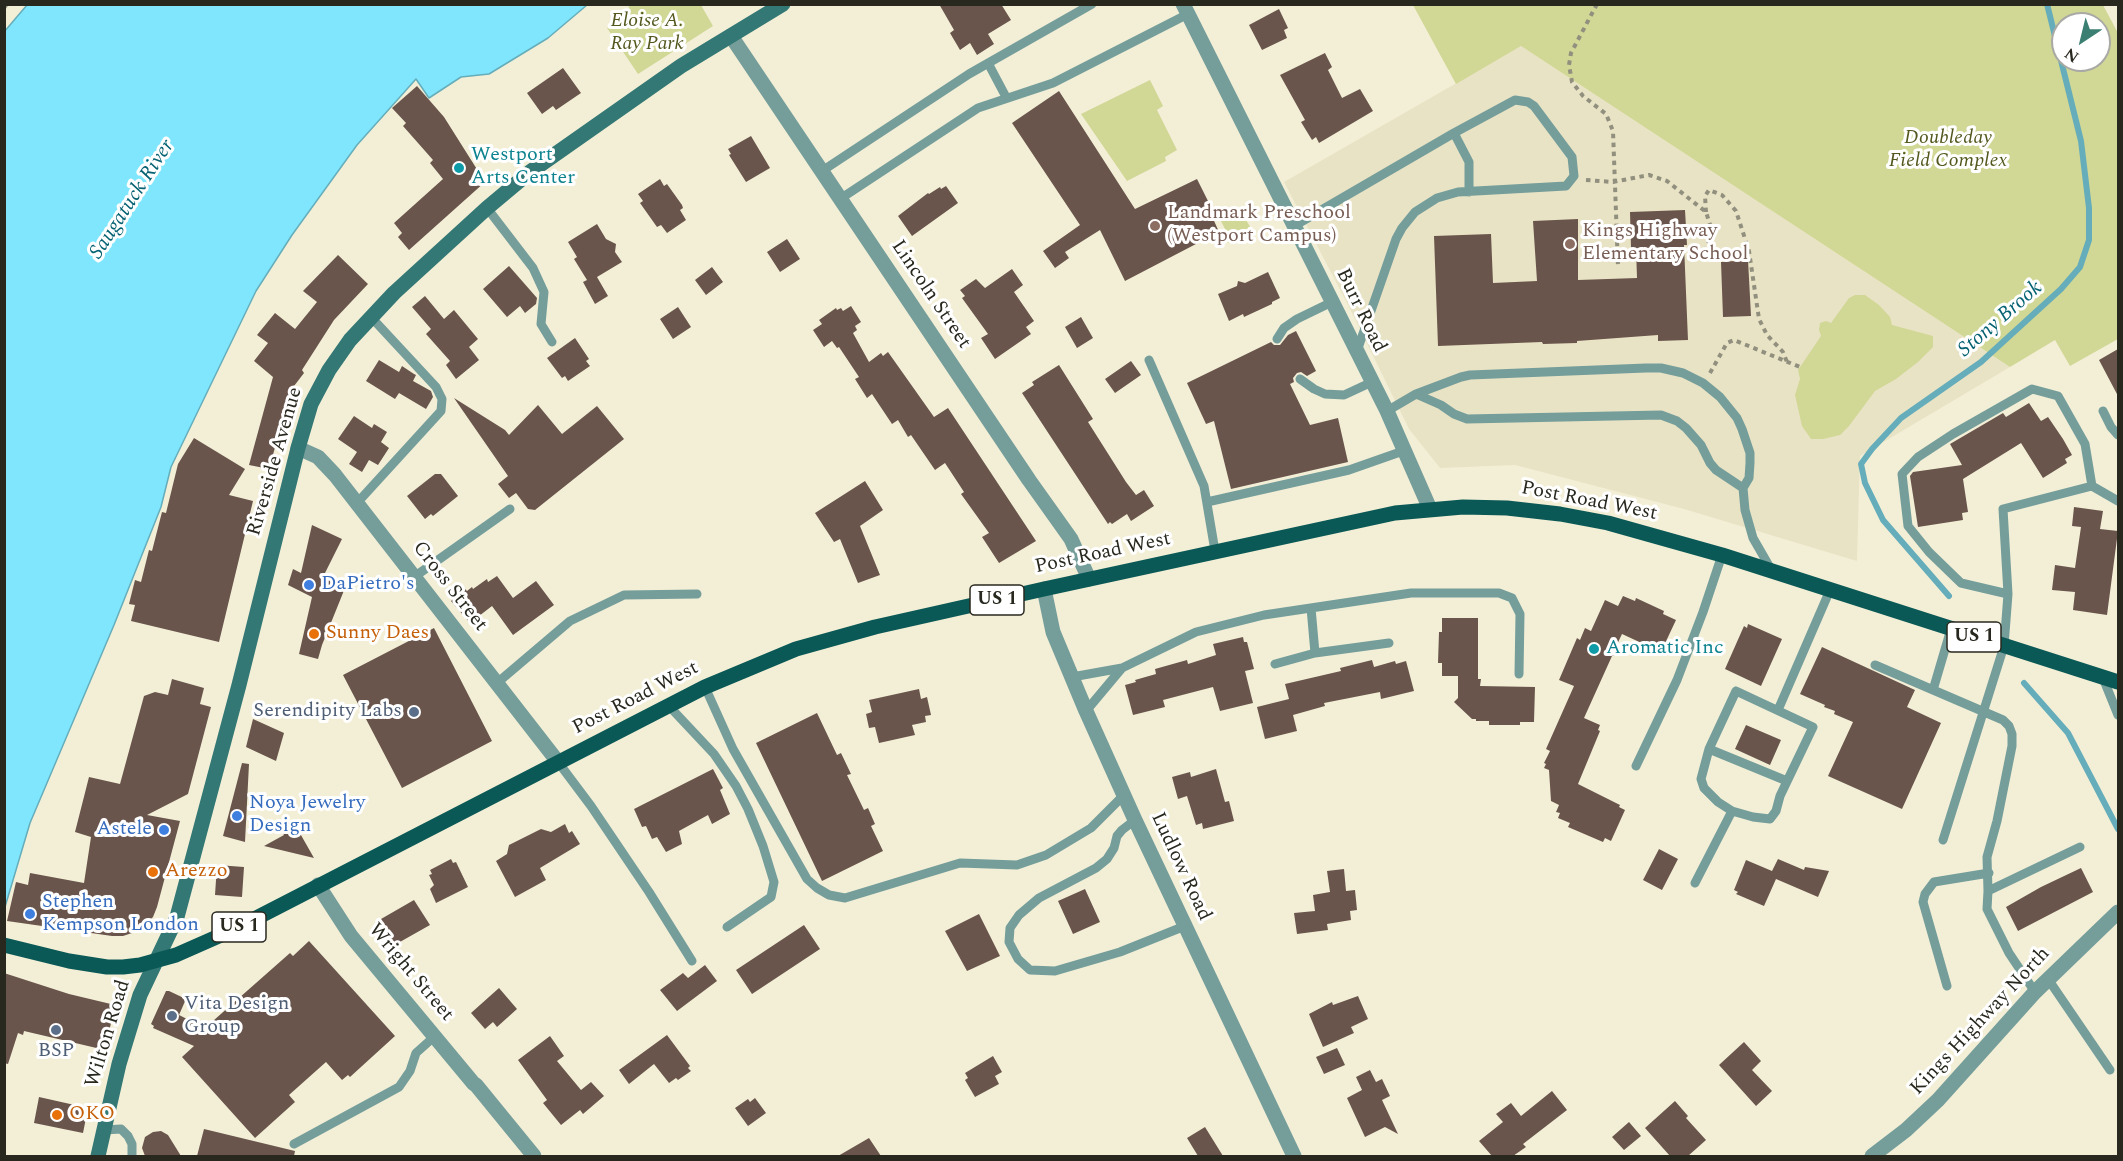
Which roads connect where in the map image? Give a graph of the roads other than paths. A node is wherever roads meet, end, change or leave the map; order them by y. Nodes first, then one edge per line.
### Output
1 (783, 4) edge
2 (1092, 4) edge
3 (1185, 9) edge
4 (731, 36) junction
5 (988, 63) junction
6 (1006, 97) junction
7 (1454, 133) junction
8 (822, 171) junction
9 (1469, 192) junction
10 (840, 199) junction
11 (487, 208) junction
12 (1294, 225) junction
13 (1332, 302) junction
14 (371, 317) junction
15 (1277, 339) dead end
16 (552, 342) dead end
17 (1356, 353) junction
18 (1149, 360) dead end
19 (1300, 379) dead end
20 (1372, 382) junction
21 (1416, 394) junction
22 (1387, 411) junction
23 (2103, 411) dead end
24 (2118, 435) edge
25 (298, 448) junction
26 (1406, 450) junction
27 (2091, 486) junction
28 (1743, 488) junction
29 (2118, 501) edge
30 (1207, 502) junction
31 (357, 503) junction
32 (510, 509) dead end
33 (1430, 509) junction
34 (1215, 551) junction
35 (1722, 555) junction
36 (1772, 571) junction
37 (414, 577) junction
38 (1089, 579) junction
39 (1044, 589) junction
40 (1830, 590) junction
41 (697, 594) dead end
42 (2008, 594) junction
43 (1311, 608) junction
44 (1951, 629) junction
45 (1389, 643) dead end
46 (2004, 646) junction
47 (1315, 653) junction
48 (1275, 664) dead end
49 (1875, 665) dead end
50 (1122, 668) junction
51 (1519, 674) dead end
52 (1072, 677) junction
53 (2103, 678) junction
54 (2118, 682) edge
55 (497, 683) junction
56 (705, 687) junction
57 (1933, 690) junction
58 (668, 705) junction
59 (1778, 710) junction
60 (1086, 711) junction
61 (1984, 712) junction
62 (2118, 716) edge
63 (1709, 749) junction
64 (558, 762) junction
65 (1636, 766) dead end
66 (1787, 781) junction
67 (1124, 795) junction
68 (1732, 811) junction
69 (1135, 820) junction
70 (1943, 840) dead end
71 (2080, 847) dead end
72 (1989, 873) junction
73 (1695, 883) dead end
74 (318, 885) junction
75 (1988, 891) junction
76 (2118, 912) edge
77 (1185, 926) junction
78 (727, 927) dead end
79 (4, 945) edge
80 (158, 960) junction
81 (692, 961) dead end
82 (2048, 979) junction
83 (1947, 986) dead end
84 (2035, 992) junction
85 (435, 1036) junction
86 (2110, 1070) dead end
87 (104, 1130) junction
88 (294, 1144) dead end
89 (98, 1156) edge
90 (132, 1156) edge
91 (534, 1156) edge
92 (1294, 1156) edge
93 (1872, 1156) edge

1 - 4 main road, Riverside Avenue
2 - 5 lane
3 - 6 lane
3 - 12 street, Burr Road
4 - 8 street, Lincoln Street
4 - 11 main road, Riverside Avenue
5 - 6 lane
5 - 8 lane
6 - 10 lane
7 - 9 lane
7 - 9 lane
7 - 12 lane
8 - 10 street, Lincoln Street
9 - 17 lane
10 - 38 street, Lincoln Street
11 - 14 main road, Riverside Avenue
11 - 16 lane
12 - 13 street, Burr Road
13 - 15 lane
13 - 17 street, Burr Road
14 - 25 main road, Riverside Avenue
14 - 31 lane
17 - 20 street, Burr Road
18 - 30 lane
19 - 20 lane
20 - 22 street, Burr Road
21 - 22 lane
21 - 28 lane
21 - 28 lane
22 - 26 street, Burr Road
23 - 24 lane
25 - 31 street, Cross Street
25 - 80 main road, Riverside Avenue
26 - 30 lane
26 - 33 street, Burr Road
27 - 29 lane
27 - 42 lane
27 - 42 lane
28 - 36 lane
30 - 34 lane
31 - 37 street, Cross Street
32 - 37 lane
33 - 34 main road, Post Road West / US 1
33 - 35 main road, Post Road West / US 1
34 - 38 main road, Post Road West / US 1
35 - 36 main road, Post Road West / US 1
35 - 65 lane
36 - 40 main road, Post Road West / US 1
37 - 55 street, Cross Street
38 - 39 main road, Post Road West / US 1
39 - 52 street, Ludlow Road
39 - 56 main road, Post Road West / US 1
40 - 44 main road, Post Road West / US 1
40 - 59 lane
41 - 55 lane
42 - 46 lane
43 - 47 lane
43 - 50 lane
43 - 51 lane
44 - 46 main road, Post Road West / US 1
44 - 57 lane
45 - 47 lane
46 - 53 main road, Post Road West / US 1
46 - 61 lane
47 - 48 lane
49 - 57 lane
50 - 52 lane
50 - 60 lane
52 - 60 street, Ludlow Road
53 - 54 main road, Post Road West / US 1
53 - 62 lane
55 - 64 street, Cross Street
56 - 58 main road, Post Road West / US 1
56 - 67 lane
57 - 61 lane
58 - 64 main road, Post Road West / US 1
58 - 78 lane
59 - 63 lane
59 - 66 lane
60 - 67 street, Ludlow Road
61 - 70 lane
61 - 72 lane
63 - 66 lane
63 - 68 lane
64 - 74 main road, Post Road West / US 1
64 - 81 lane
66 - 68 lane
67 - 69 street, Ludlow Road
68 - 73 lane
69 - 77 street, Ludlow Road
69 - 77 lane
71 - 75 lane
72 - 75 lane
72 - 83 lane
74 - 80 main road, Post Road West / US 1
74 - 85 street, Wright Street
75 - 84 lane
76 - 82 street, Kings Highway North
77 - 92 street, Ludlow Road
79 - 80 main road, Post Road West / US 1
80 - 87 main road, Wilton Road
82 - 84 street, Kings Highway North
82 - 86 lane
84 - 93 street, Kings Highway North
85 - 88 lane
85 - 91 street, Wright Street
87 - 89 main road, Wilton Road
87 - 90 lane

